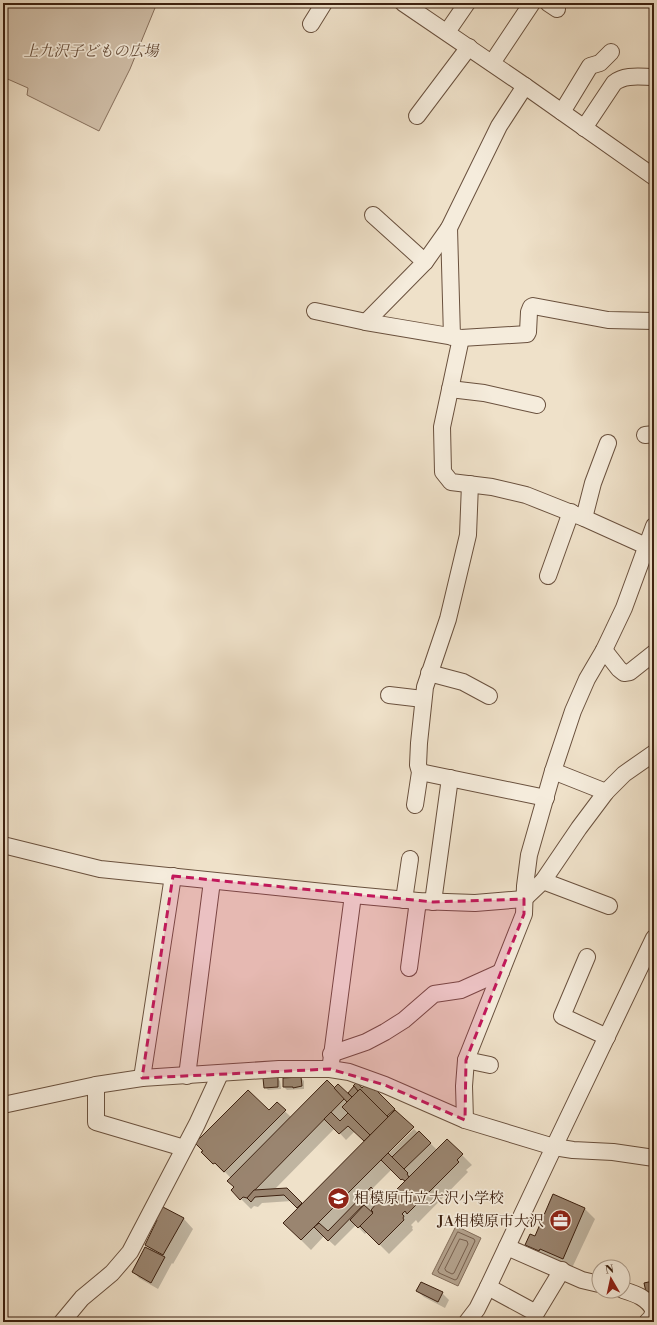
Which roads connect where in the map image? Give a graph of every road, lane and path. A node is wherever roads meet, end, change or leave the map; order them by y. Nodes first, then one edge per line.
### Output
1 (324, 3) edge
2 (404, 3) edge
3 (467, 3) edge
4 (532, 3) edge
5 (311, 24) dead end
6 (447, 32) junction
7 (468, 47) junction
8 (611, 52) dead end
9 (492, 63) junction
10 (654, 77) edge
11 (525, 86) junction
12 (562, 112) junction
13 (417, 116) dead end
14 (584, 128) junction
15 (654, 177) edge
16 (373, 215) dead end
17 (449, 228) junction
18 (424, 262) junction
19 (316, 311) dead end
20 (654, 321) edge
21 (366, 322) junction
22 (457, 338) junction
23 (450, 389) junction
24 (537, 405) dead end
25 (608, 443) dead end
26 (470, 484) junction
27 (578, 515) junction
28 (654, 526) edge
29 (646, 546) junction
30 (548, 576) dead end
31 (604, 650) junction
32 (654, 653) edge
33 (429, 673) junction
34 (389, 695) dead end
35 (489, 696) dead end
36 (423, 699) junction
37 (654, 753) edge
38 (553, 771) junction
39 (420, 772) junction
40 (450, 778) junction
41 (606, 792) junction
42 (546, 798) junction
43 (415, 805) dead end
44 (3, 845) edge
45 (410, 859) dead end
46 (173, 876) junction
47 (212, 881) junction
48 (543, 881) junction
49 (353, 895) junction
50 (524, 899) junction
51 (418, 901) junction
52 (609, 906) dead end
53 (654, 938) edge
54 (587, 957) dead end
55 (409, 968) dead end
56 (502, 972) junction
57 (607, 1037) junction
58 (466, 1060) junction
59 (331, 1061) junction
60 (490, 1065) dead end
61 (220, 1074) junction
62 (186, 1076) junction
63 (142, 1078) junction
64 (96, 1085) junction
65 (3, 1105) edge
66 (465, 1120) junction
67 (554, 1147) junction
68 (184, 1148) junction
69 (654, 1158) edge
70 (507, 1247) junction
71 (562, 1270) junction
72 (591, 1282) edge
73 (488, 1287) junction
74 (631, 1292) edge
75 (62, 1322) edge
76 (467, 1322) edge
77 (647, 1322) edge

1 - 5 street
2 - 6 street
3 - 6 street
4 - 9 street
6 - 7 street
7 - 9 street
7 - 13 street
8 - 12 street
9 - 11 street
10 - 14 street
11 - 12 street
11 - 17 street
12 - 14 street
14 - 15 street
16 - 18 street
17 - 18 street
17 - 22 street
18 - 21 street
19 - 21 street
20 - 22 street
21 - 22 street
22 - 23 street
23 - 24 street
23 - 26 street
25 - 27 street
26 - 27 street
26 - 33 street
27 - 29 street
27 - 30 street
28 - 29 street
29 - 31 street
31 - 32 street
31 - 38 street
33 - 35 street
33 - 36 street
34 - 36 street
36 - 39 street
37 - 41 street
38 - 41 street
38 - 42 street
39 - 40 street
39 - 43 street
40 - 42 street
40 - 51 street
41 - 48 street
42 - 50 street
44 - 46 street
45 - 51 street
46 - 47 street
46 - 63 street
47 - 49 street
47 - 62 street
48 - 50 street
48 - 52 street
49 - 51 street
49 - 59 street
50 - 51 street
50 - 56 street
51 - 55 street
53 - 57 street
54 - 57 street
56 - 58 street
56 - 59 street
57 - 67 street
58 - 60 street
58 - 66 street
59 - 61 street
59 - 66 street
61 - 62 street
61 - 68 street
62 - 63 street
63 - 64 street
64 - 65 street
64 - 68 street
66 - 67 street
67 - 69 street
67 - 70 street
68 - 75 street
70 - 71 street
70 - 73 street
71 - 72 street
71 - 73 street
73 - 76 street
74 - 77 street

